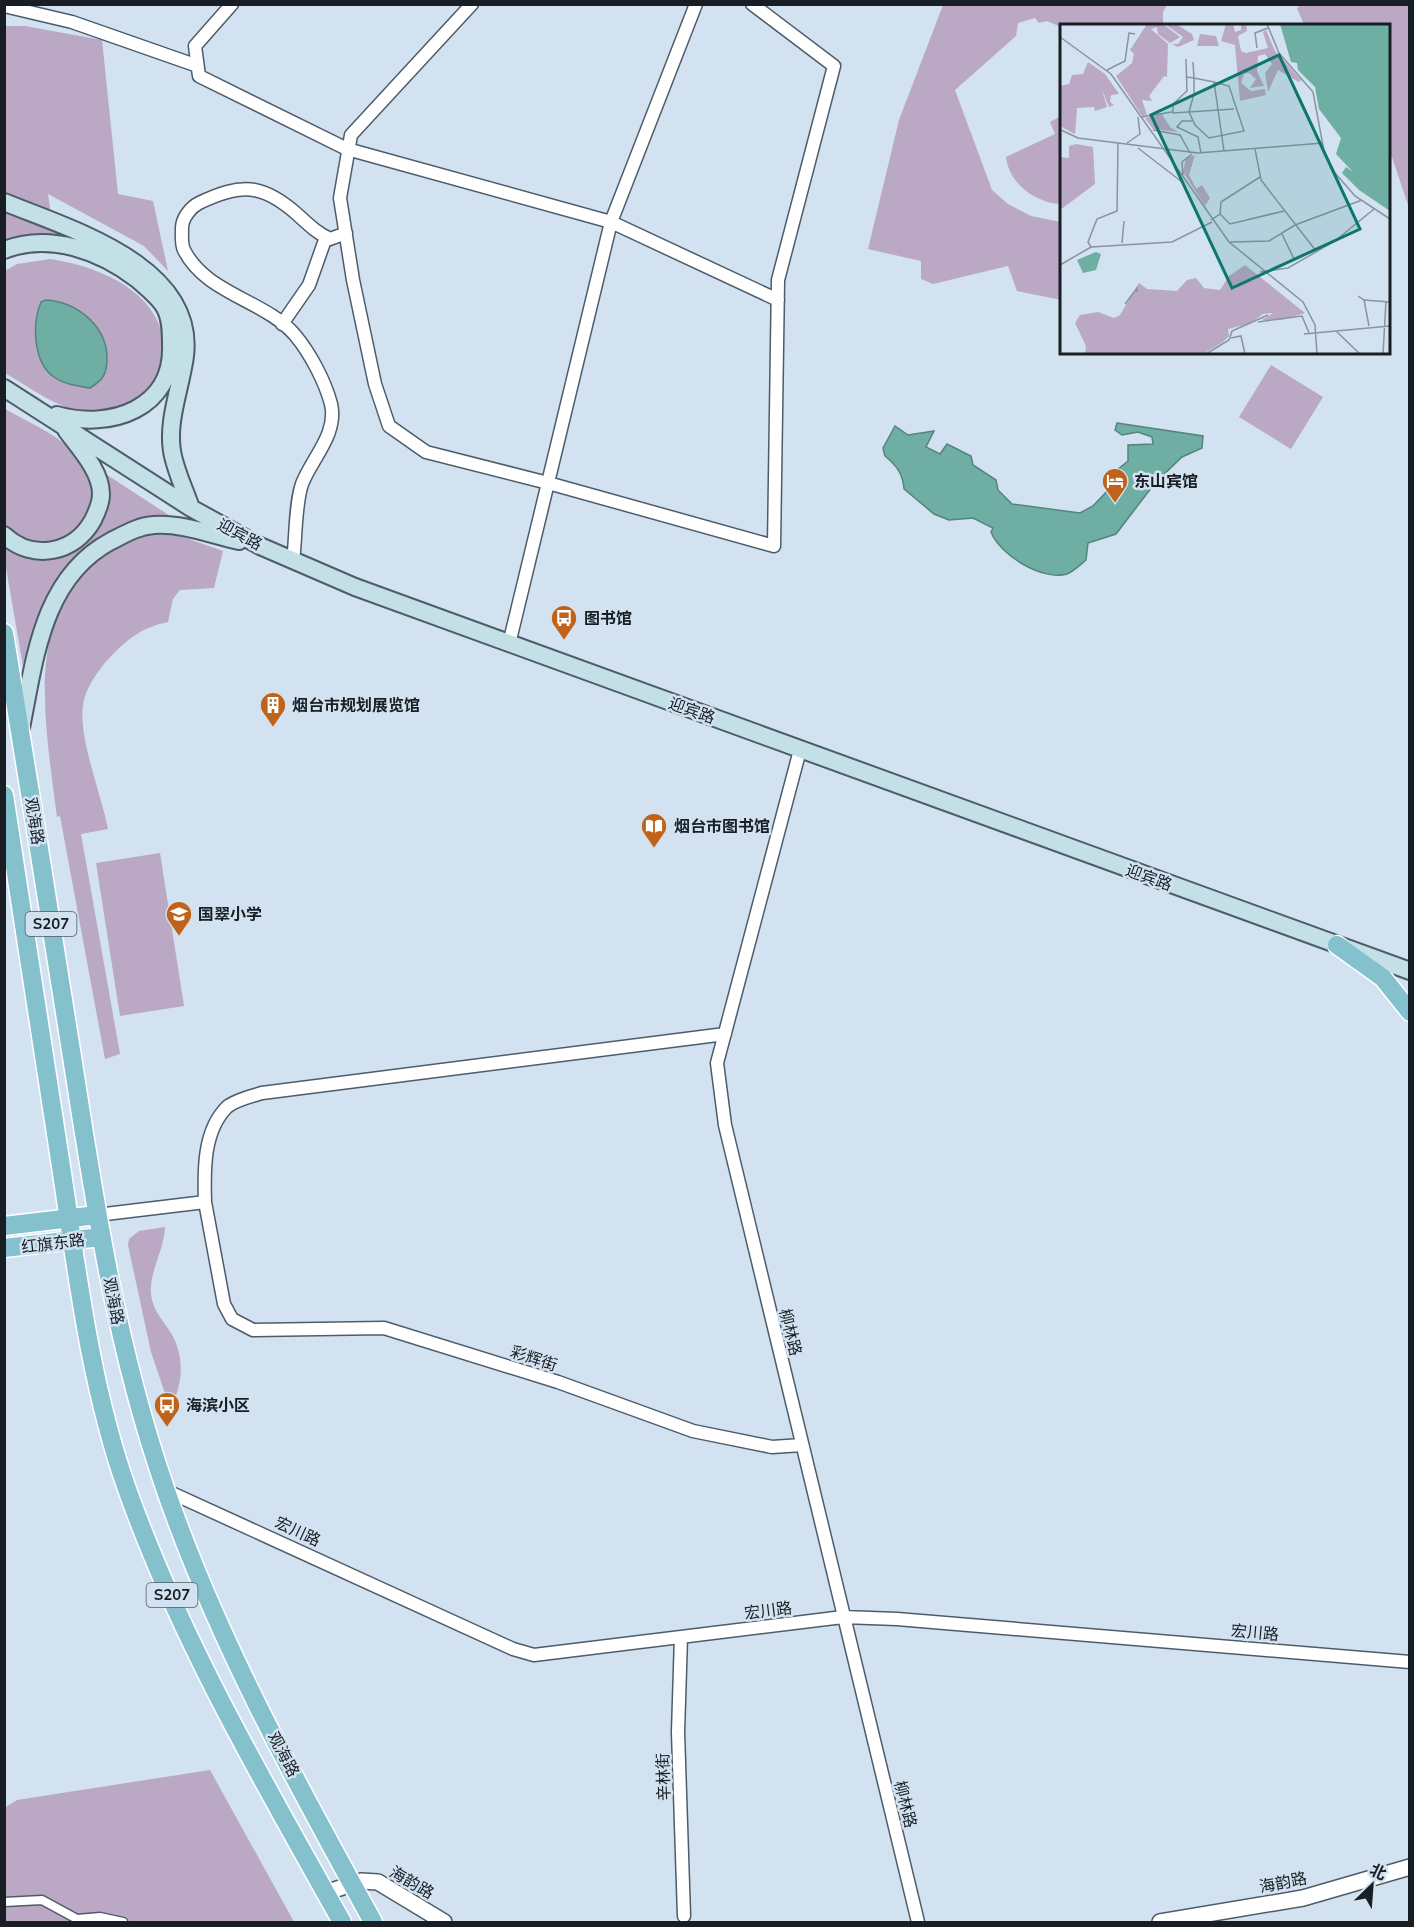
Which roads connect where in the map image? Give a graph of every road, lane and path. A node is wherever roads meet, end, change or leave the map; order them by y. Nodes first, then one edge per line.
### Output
1 (232, 4) edge
2 (472, 4) edge
3 (696, 4) edge
4 (752, 4) edge
5 (4, 6) edge
6 (195, 65) junction
7 (347, 149) junction
8 (4, 202) edge
9 (611, 222) junction
10 (346, 233) junction
11 (326, 237) junction
12 (4, 250) edge
13 (778, 300) junction
14 (282, 324) junction
15 (4, 388) edge
16 (36, 409) junction
17 (60, 422) junction
18 (548, 483) junction
19 (191, 508) junction
20 (4, 535) edge
21 (260, 546) junction
22 (293, 561) junction
23 (4, 633) edge
24 (509, 644) junction
25 (21, 732) junction
26 (800, 750) junction
27 (4, 795) edge
28 (1337, 945) junction
29 (1410, 971) edge
30 (1410, 1012) edge
31 (725, 1034) junction
32 (205, 1202) junction
33 (96, 1215) junction
34 (69, 1219) junction
35 (4, 1226) edge
36 (101, 1237) junction
37 (72, 1242) junction
38 (4, 1248) edge
39 (802, 1445) junction
40 (165, 1490) junction
41 (843, 1617) junction
42 (681, 1636) junction
43 (1410, 1662) edge
44 (1410, 1868) edge
45 (352, 1883) junction
46 (325, 1893) junction
47 (4, 1902) edge
48 (684, 1916) dead end
49 (123, 1923) edge
50 (342, 1923) edge
51 (373, 1923) edge
52 (444, 1923) edge
53 (918, 1923) edge
54 (1160, 1923) edge

1 - 6 street
2 - 7 street
3 - 9 street
4 - 13 street
5 - 6 street
6 - 7 street
7 - 9 street
7 - 10 street
8 - 19 main road
9 - 13 street
9 - 18 street
10 - 11 street
10 - 18 street
11 - 14 street
11 - 14 street
12 - 16 main road
13 - 18 street
14 - 22 street
15 - 16 main road, 迎宾路
16 - 17 main road, 迎宾路
17 - 19 main road, 迎宾路
17 - 20 main road
18 - 24 street
19 - 21 main road, 迎宾路
21 - 22 main road, 迎宾路
21 - 25 main road
22 - 24 main road, 迎宾路
23 - 25 main road, 观海路 / S207
24 - 26 main road, 迎宾路
25 - 33 main road, 观海路 / S207
26 - 28 main road, 迎宾路
26 - 31 street, 柳林路
27 - 34 main road, 观海路 / S207
28 - 29 main road, 迎宾路
28 - 30 main road
31 - 32 street
31 - 39 street, 柳林路
32 - 33 street
32 - 39 street, 彩辉街
33 - 34 main road, 红旗东路
33 - 36 main road, 观海路 / S207
34 - 35 main road, 红旗东路
34 - 37 main road, S207
36 - 37 main road, 红旗东路
36 - 40 main road, 观海路 / S207
37 - 38 main road, 红旗东路
37 - 46 main road, 观海路 / S207
39 - 41 street, 柳林路
40 - 42 street, 宏川路
40 - 45 main road, 观海路 / S207
41 - 42 street, 宏川路
41 - 43 street, 宏川路
41 - 53 street, 柳林路
42 - 48 street, 辛林街
44 - 54 street, 海韵路
45 - 46 street, 海韵路
45 - 51 main road, 观海路 / S207
45 - 52 street, 海韵路
46 - 50 main road, 观海路 / S207
47 - 49 street

